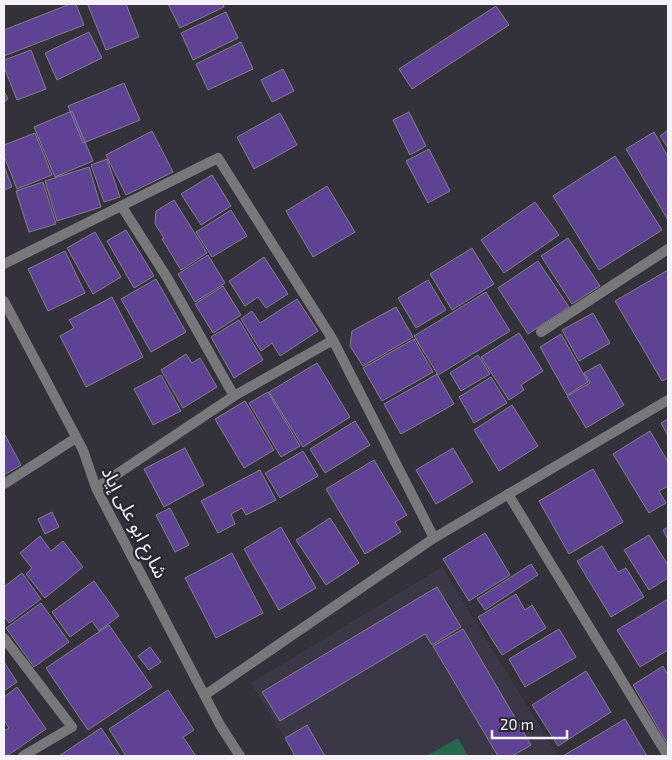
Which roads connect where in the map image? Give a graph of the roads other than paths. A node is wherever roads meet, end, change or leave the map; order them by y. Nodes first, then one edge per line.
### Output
1 (122, 207) junction
2 (668, 249) edge
3 (4, 264) edge
4 (4, 301) edge
5 (541, 332) dead end
6 (333, 340) junction
7 (234, 396) junction
8 (668, 400) edge
9 (76, 438) junction
10 (4, 484) edge
11 (96, 488) junction
12 (508, 494) junction
13 (434, 538) junction
14 (4, 638) edge
15 (206, 695) junction
16 (23, 756) edge
17 (240, 756) edge
18 (668, 756) edge

1 - 3 street
1 - 6 street
1 - 7 street
2 - 5 street
4 - 9 street, شارع ابو على إياد
6 - 7 street
6 - 13 street
7 - 11 street
8 - 12 street
9 - 10 street
9 - 11 street, شارع ابو على إياد
11 - 15 street, شارع ابو على إياد
12 - 13 street
12 - 18 street
13 - 15 street
14 - 16 street
15 - 17 street, شارع ابو على إياد

